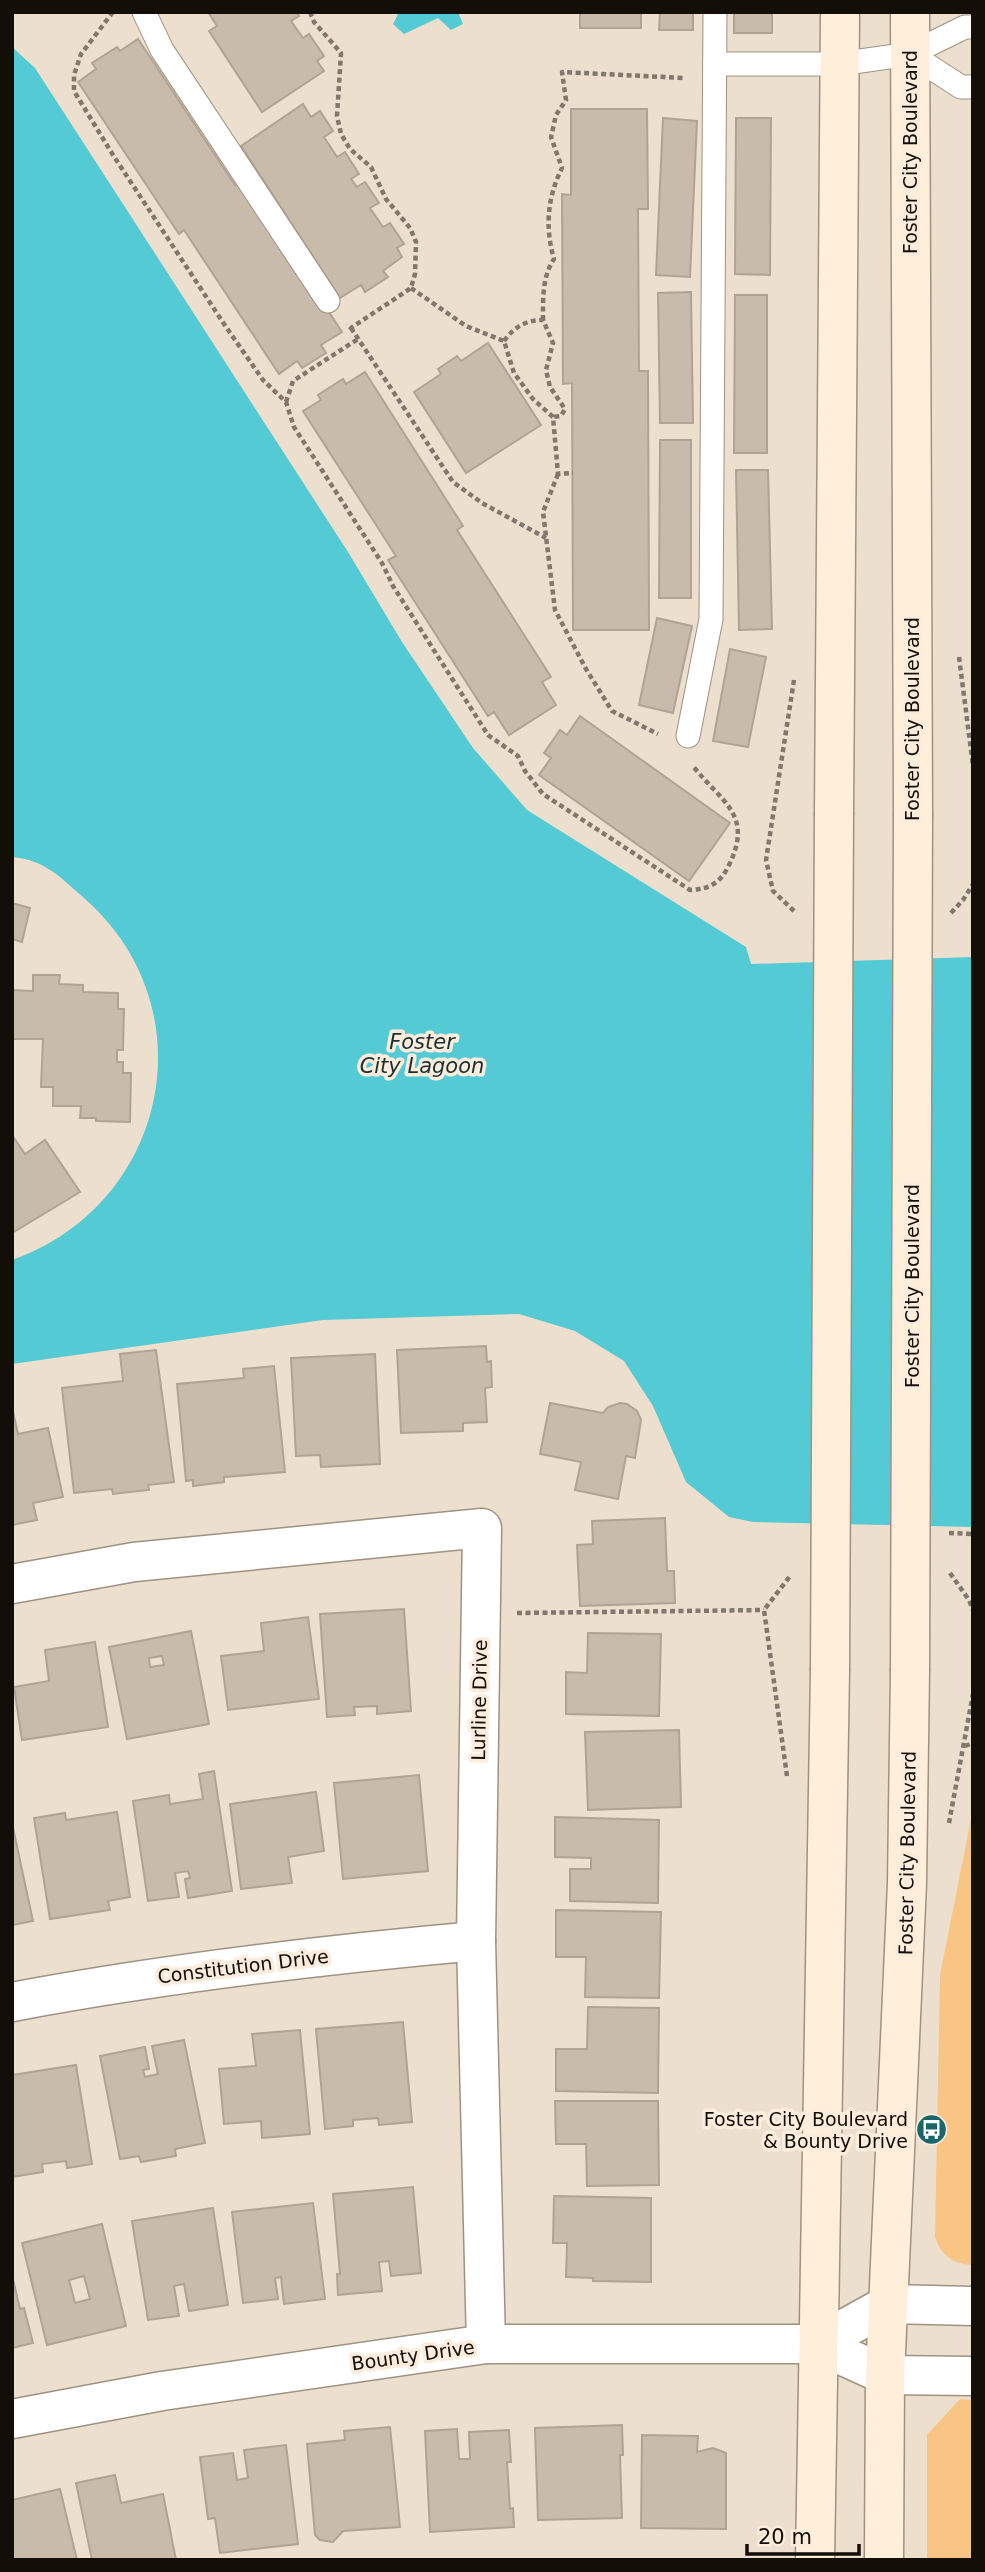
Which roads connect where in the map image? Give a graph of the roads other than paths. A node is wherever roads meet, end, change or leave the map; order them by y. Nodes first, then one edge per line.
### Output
1 (144, 12) edge
2 (715, 12) edge
3 (840, 12) edge
4 (910, 12) edge
5 (973, 27) edge
6 (909, 54) junction
7 (715, 64) junction
8 (839, 64) junction
9 (973, 87) edge
10 (328, 302) road end
11 (678, 737) road end
12 (12, 1584) edge
13 (476, 1941) junction
14 (12, 2002) edge
15 (889, 2304) junction
16 (973, 2306) edge
17 (486, 2344) junction
18 (817, 2344) junction
19 (886, 2375) junction
20 (973, 2376) edge
21 (12, 2419) edge
22 (815, 2560) edge
23 (884, 2560) edge

1 - 10 lane
2 - 7 lane
3 - 8 main road
4 - 6 main road, Foster City Boulevard
5 - 6 lane
6 - 8 lane
6 - 9 lane
6 - 15 main road, Foster City Boulevard, bridge
7 - 8 lane
7 - 11 lane
8 - 18 main road, bridge
12 - 13 street, Lurline Drive
13 - 14 street, Constitution Drive
13 - 17 street, Lurline Drive
15 - 16 street
15 - 18 street, Bounty Drive
15 - 19 main road, Foster City Boulevard
17 - 18 street, Bounty Drive
17 - 21 street, Bounty Drive
18 - 19 street, Bounty Drive
18 - 22 main road
19 - 20 street, Bounty Drive
19 - 23 main road, Foster City Boulevard

